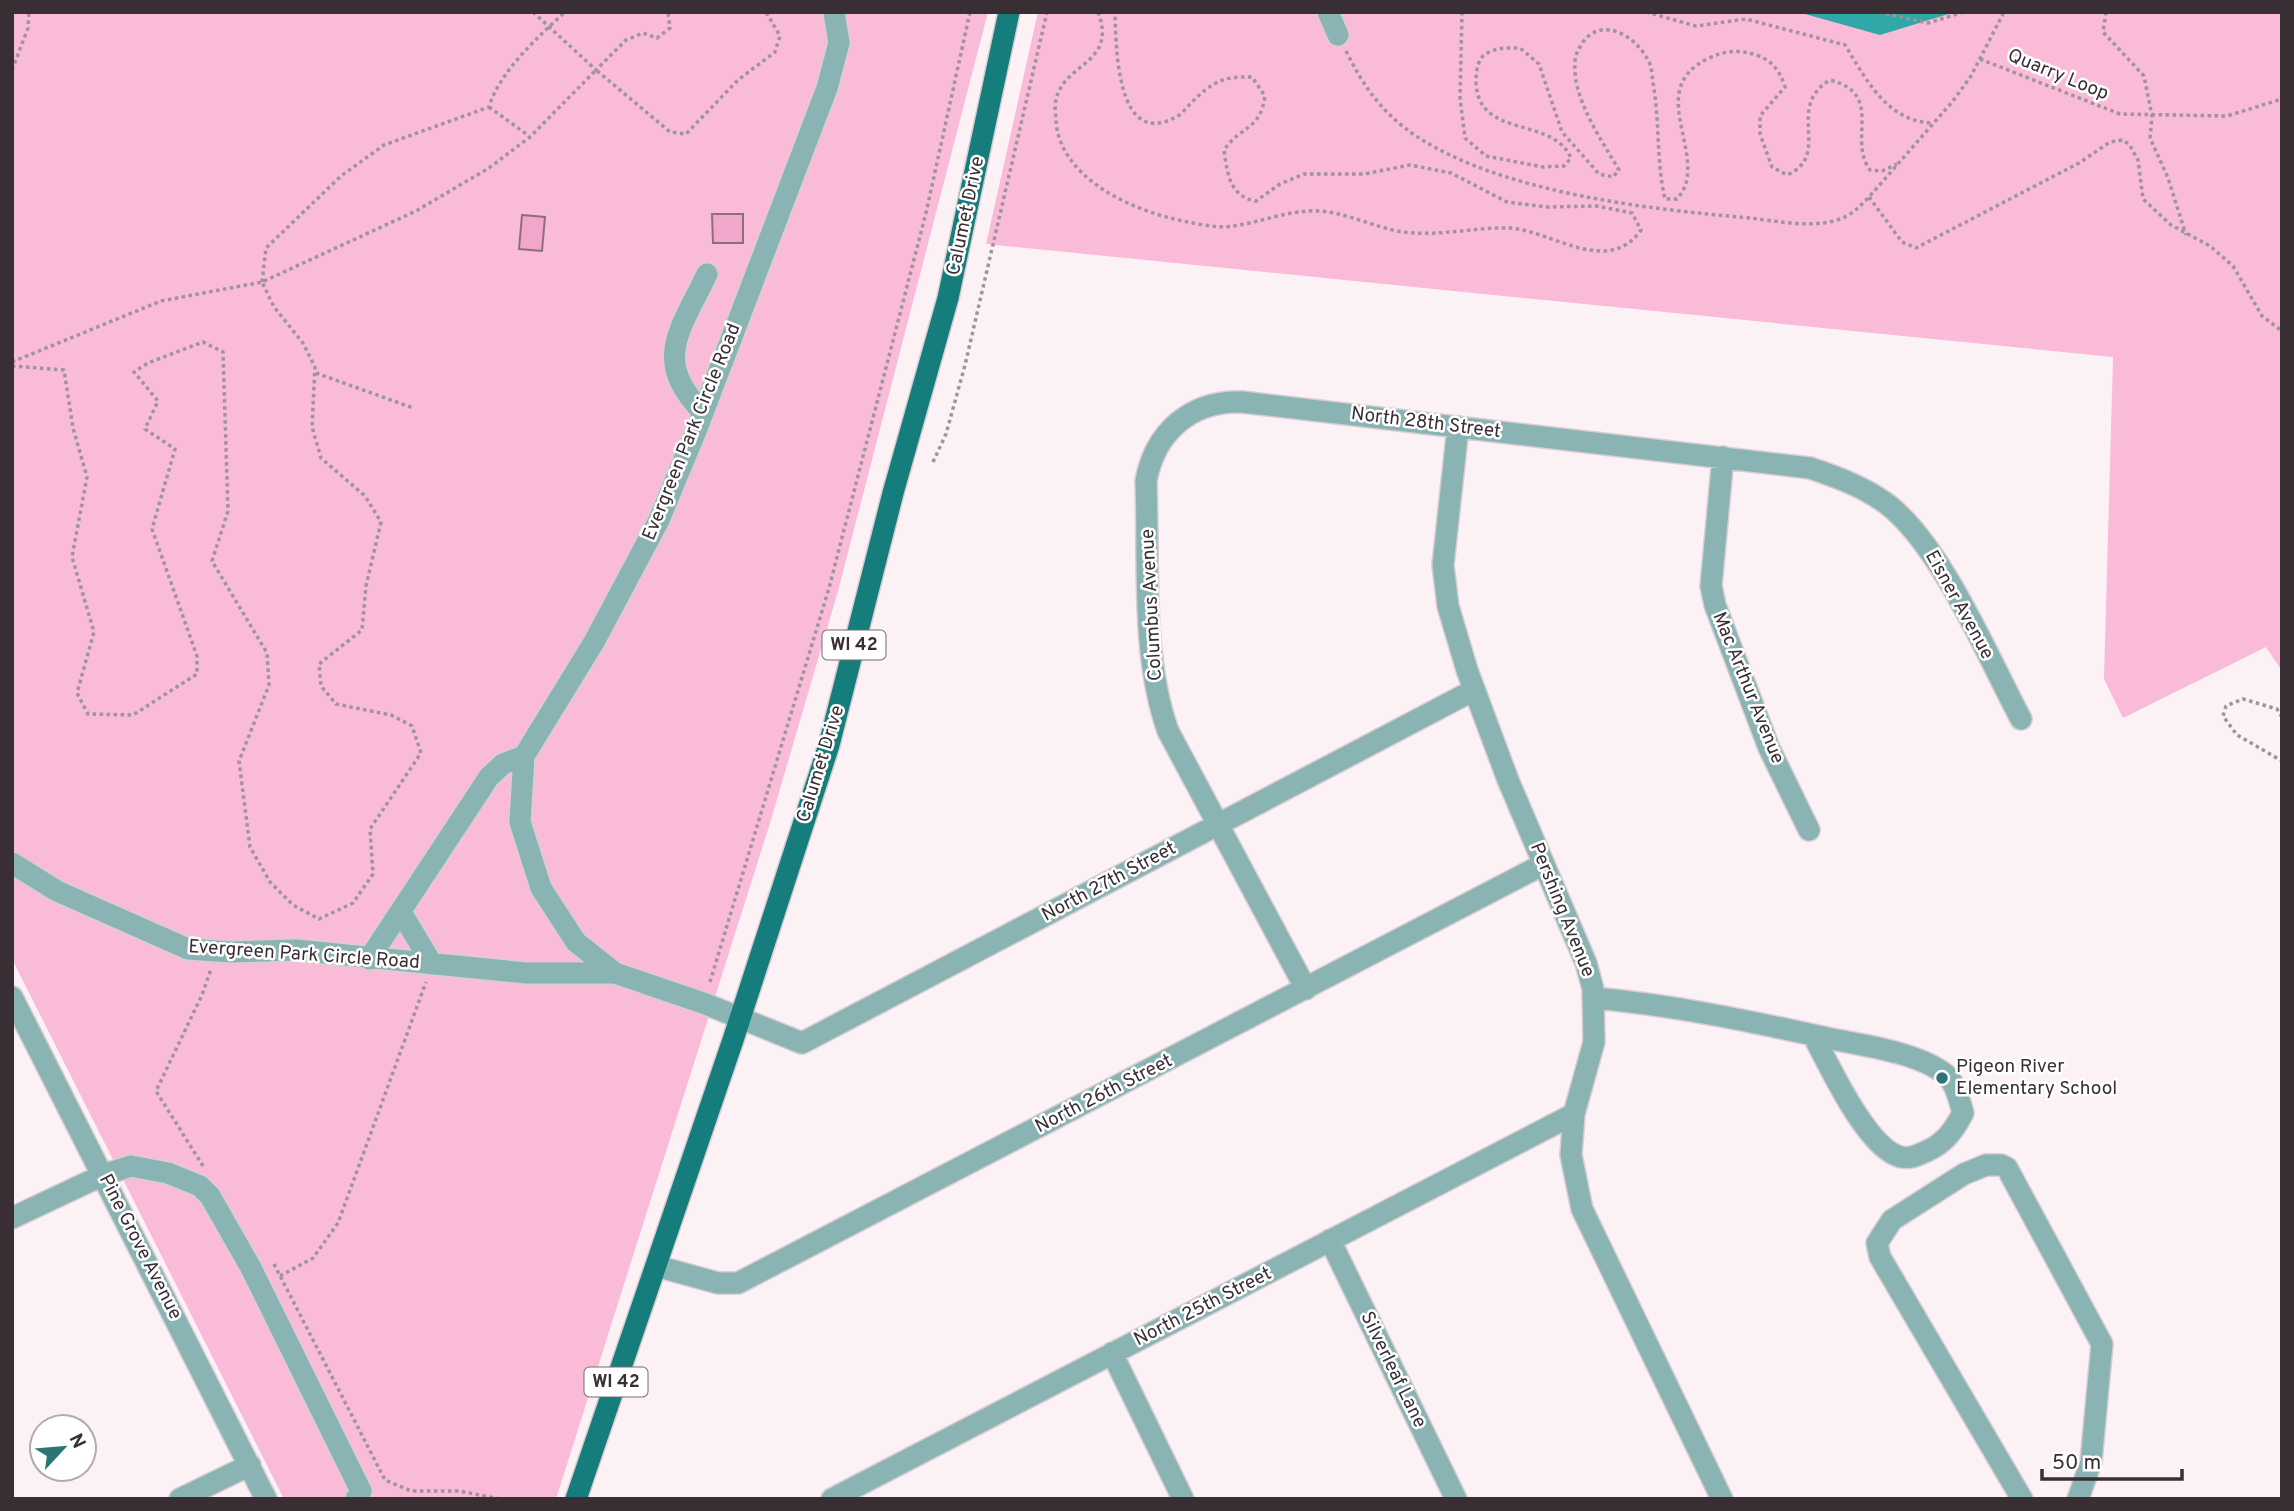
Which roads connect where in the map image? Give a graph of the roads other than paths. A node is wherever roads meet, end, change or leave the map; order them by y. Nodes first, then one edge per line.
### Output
1 (834, 12) edge
2 (1009, 12) edge
3 (1328, 12) edge
4 (1338, 35) road end
5 (706, 274) dead end
6 (703, 412) junction
7 (1458, 427) junction
8 (1152, 456) joint
9 (1723, 457) junction
10 (1474, 690) junction
11 (2021, 719) dead end
12 (524, 756) junction
13 (1217, 825) junction
14 (1809, 830) dead end
15 (12, 863) edge
16 (1544, 863) junction
17 (401, 912) junction
18 (369, 959) junction
19 (432, 964) junction
20 (615, 973) junction
21 (1306, 989) junction
22 (12, 998) edge
23 (1594, 998) junction
24 (740, 1019) junction
25 (1814, 1035) junction
26 (1574, 1114) junction
27 (103, 1175) junction
28 (12, 1218) edge
29 (1330, 1240) junction
30 (656, 1266) junction
31 (1112, 1353) junction
32 (250, 1465) junction
33 (854, 1494) edge
34 (180, 1499) edge
35 (266, 1499) edge
36 (356, 1499) edge
37 (576, 1499) edge
38 (832, 1499) edge
39 (1183, 1499) edge
40 (1456, 1499) edge
41 (1722, 1499) edge
42 (2022, 1499) edge
43 (2077, 1499) edge

1 - 6 street, Evergreen Park Circle Road
2 - 24 main road, Calumet Drive / WI 42
3 - 4 street
5 - 6 street
6 - 12 street, Evergreen Park Circle Road
7 - 8 street, North 28th Street
7 - 9 street, North 28th Street
7 - 10 street, Pershing Avenue
8 - 13 street, Columbus Avenue
9 - 11 street, Eisner Avenue
9 - 14 street, Mac Arthur Avenue
10 - 13 street, North 27th Street
10 - 16 street, Pershing Avenue
12 - 17 street
12 - 20 street, Evergreen Park Circle Road
13 - 21 street, Columbus Avenue
13 - 24 street, North 27th Street
15 - 18 street, Evergreen Park Circle Road
16 - 21 street, North 26th Street
16 - 23 street, Pershing Avenue
17 - 18 street
17 - 19 street
18 - 19 street, Evergreen Park Circle Road
19 - 20 street, Evergreen Park Circle Road
20 - 24 street, Evergreen Park Circle Road
21 - 30 street, North 26th Street
22 - 27 street, Pine Grove Avenue
23 - 25 street
23 - 26 street, Pershing Avenue
24 - 30 main road, Calumet Drive / WI 42
25 - 25 street
26 - 29 street, North 25th Street
26 - 41 street, Pershing Avenue
27 - 28 street
27 - 32 street, Pine Grove Avenue
27 - 36 street
29 - 31 street, North 25th Street
29 - 40 street, Silverleaf Lane
30 - 37 main road, Calumet Drive / WI 42
31 - 33 street, North 25th Street
31 - 39 street
32 - 34 street
32 - 35 street, Pine Grove Avenue
33 - 38 street, North 25th Street
42 - 43 street

